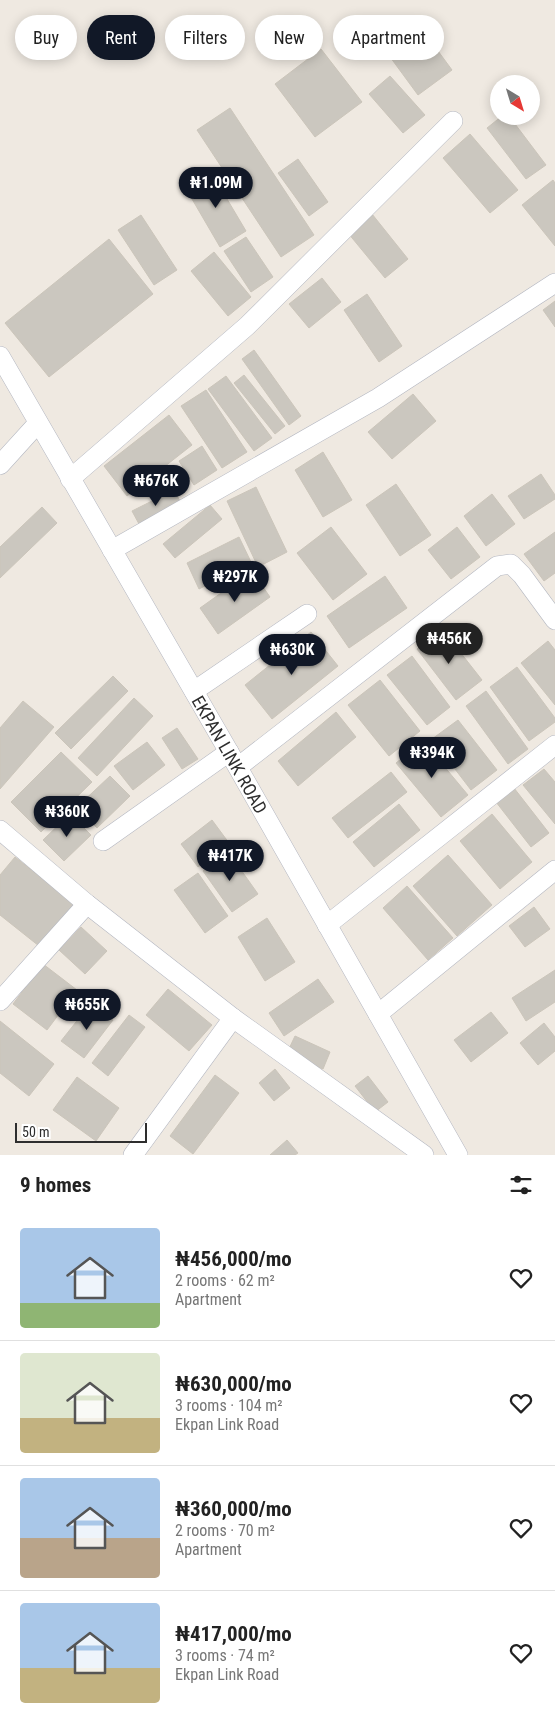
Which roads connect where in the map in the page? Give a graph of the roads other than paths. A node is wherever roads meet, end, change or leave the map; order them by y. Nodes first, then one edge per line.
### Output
1 (453, 121) dead end
2 (555, 283) edge
3 (0, 356) edge
4 (38, 423) junction
5 (0, 465) edge
6 (70, 479) junction
7 (112, 550) junction
8 (307, 614) dead end
9 (555, 620) edge
10 (194, 691) junction
11 (555, 745) edge
12 (233, 759) junction
13 (0, 830) edge
14 (103, 841) dead end
15 (555, 870) edge
16 (87, 904) junction
17 (327, 926) junction
18 (0, 1001) edge
19 (378, 1014) junction
20 (233, 1018) junction
21 (133, 1155) edge
22 (424, 1155) edge
23 (458, 1155) edge

1 - 6 street
2 - 7 street
3 - 4 street, EKPAN LINK ROAD
4 - 5 street
4 - 6 street, EKPAN LINK ROAD
6 - 7 street, EKPAN LINK ROAD
7 - 10 street, EKPAN LINK ROAD
8 - 10 street
9 - 12 street
10 - 12 street, EKPAN LINK ROAD
11 - 17 street
12 - 14 street
12 - 17 street, EKPAN LINK ROAD
13 - 16 street
15 - 19 street
16 - 18 street
16 - 20 street
17 - 19 street, EKPAN LINK ROAD
19 - 23 street, EKPAN LINK ROAD
20 - 21 street
20 - 22 street

